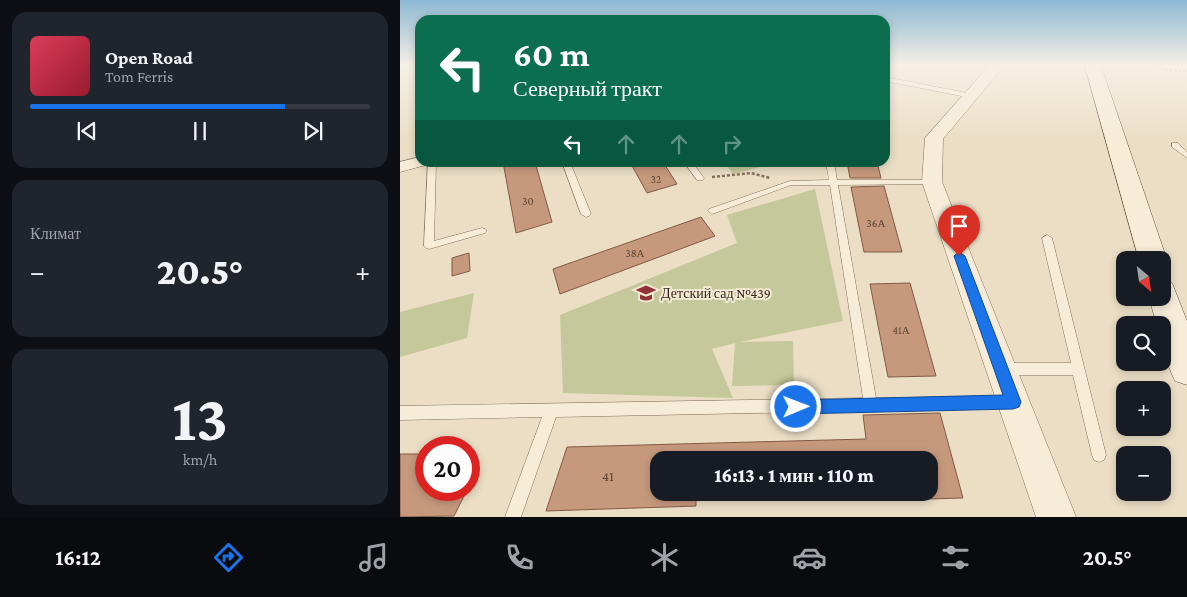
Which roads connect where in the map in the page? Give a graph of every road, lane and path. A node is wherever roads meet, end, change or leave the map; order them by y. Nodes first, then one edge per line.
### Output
1 (942, 90) edge
2 (977, 90) edge
3 (1100, 90) edge
4 (972, 96) junction
5 (1175, 145) dead end
6 (1187, 156) edge
7 (415, 163) edge
8 (400, 167) edge
9 (432, 167) edge
10 (568, 167) edge
11 (692, 167) edge
12 (831, 167) edge
13 (700, 178) joint
14 (790, 182) junction
15 (834, 182) junction
16 (932, 182) junction
17 (712, 210) dead end
18 (586, 214) dead end
19 (482, 231) dead end
20 (1047, 238) dead end
21 (1150, 251) edge
22 (1167, 306) edge
23 (1001, 369) junction
24 (1078, 369) junction
25 (1187, 370) edge
26 (1013, 402) junction
27 (871, 405) junction
28 (551, 412) junction
29 (400, 413) edge
30 (1099, 455) dead end
31 (513, 517) edge
32 (1056, 517) edge

1 - 4 lane
2 - 4 street
3 - 21 main road
4 - 16 street
5 - 6 lane
7 - 8 street
9 - 19 lane
10 - 18 lane
11 - 13 lane
12 - 15 lane
13 - 14 path
14 - 15 lane
14 - 17 lane
15 - 16 lane
15 - 27 lane
16 - 23 street
20 - 24 lane
22 - 25 main road
23 - 24 lane
23 - 26 street
24 - 30 lane
26 - 27 lane
26 - 32 street
27 - 28 lane
28 - 29 lane
28 - 31 lane

